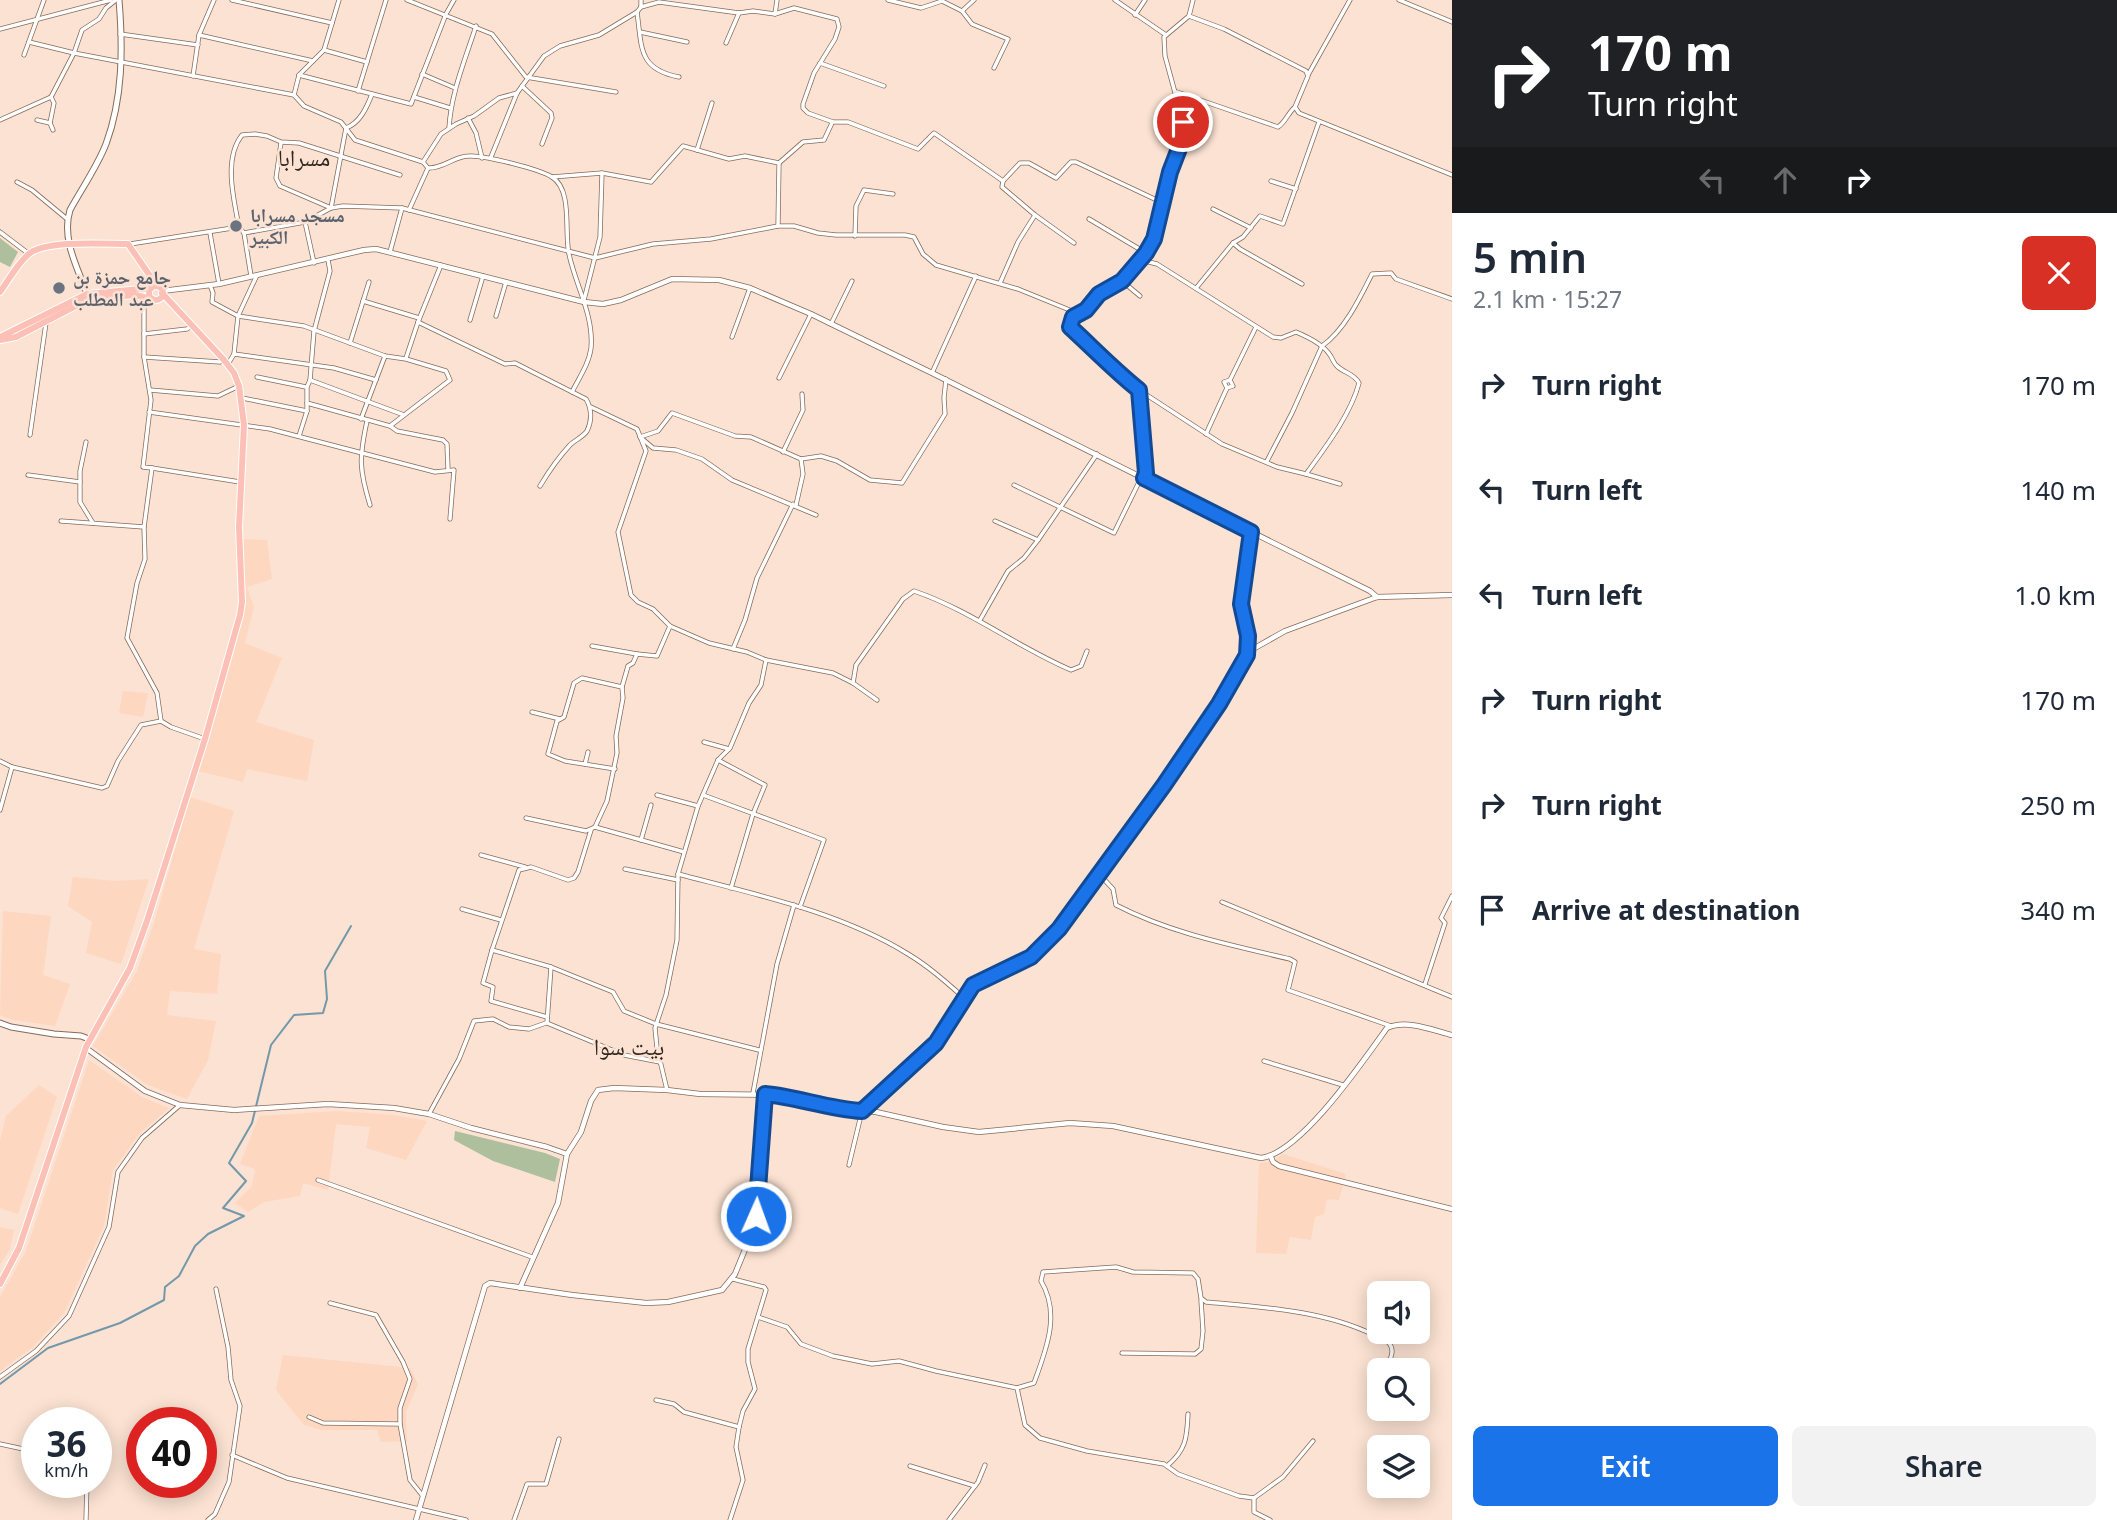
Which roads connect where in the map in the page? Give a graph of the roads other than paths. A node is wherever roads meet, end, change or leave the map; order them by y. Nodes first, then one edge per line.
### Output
1 (44, 0) edge
2 (115, 0) edge
3 (214, 0) edge
4 (232, 0) edge
5 (339, 0) edge
6 (386, 0) edge
7 (407, 0) edge
8 (454, 0) edge
9 (641, 0) edge
10 (777, 0) edge
11 (888, 0) edge
12 (974, 0) edge
13 (1115, 0) edge
14 (1145, 0) edge
15 (1193, 0) edge
16 (1350, 0) edge
17 (1399, 0) edge
18 (641, 7) junction
19 (962, 11) junction
20 (637, 12) junction
21 (739, 13) junction
22 (446, 14) junction
23 (775, 14) junction
24 (1135, 15) junction
25 (1189, 16) junction
26 (35, 21) junction
27 (1452, 22) edge
28 (332, 23) junction
29 (476, 26) junction
30 (0, 29) edge
31 (640, 32) junction
32 (120, 34) junction
33 (199, 35) junction
34 (1166, 35) junction
35 (29, 42) junction
36 (687, 42) dead end
37 (726, 43) dead end
38 (198, 45) junction
39 (324, 50) junction
40 (75, 53) junction
41 (24, 55) dead end
42 (313, 61) junction
43 (121, 62) junction
44 (367, 62) junction
45 (820, 63) junction
46 (994, 68) dead end
47 (422, 74) junction
48 (299, 75) junction
49 (193, 76) junction
50 (1308, 76) junction
51 (526, 77) junction
52 (679, 78) dead end
53 (522, 86) junction
54 (884, 86) dead end
55 (455, 88) junction
56 (358, 91) junction
57 (616, 92) dead end
58 (1177, 92) junction
59 (517, 93) junction
60 (372, 94) junction
61 (293, 95) junction
62 (51, 97) junction
63 (414, 97) junction
64 (712, 103) dead end
65 (1295, 107) junction
66 (450, 108) junction
67 (468, 118) junction
68 (0, 120) edge
69 (37, 120) dead end
70 (833, 122) junction
71 (1319, 122) junction
72 (50, 123) junction
73 (346, 128) junction
74 (449, 128) junction
75 (53, 130) dead end
76 (281, 142) junction
77 (542, 144) dead end
78 (697, 150) junction
79 (341, 156) junction
80 (491, 157) junction
81 (482, 158) junction
82 (423, 162) junction
83 (779, 163) junction
84 (428, 168) junction
85 (602, 173) junction
86 (401, 175) dead end
87 (1452, 175) edge
88 (552, 177) junction
89 (1003, 181) junction
90 (1271, 181) dead end
91 (17, 182) dead end
92 (1296, 189) junction
93 (893, 194) dead end
94 (1163, 203) junction
95 (331, 208) junction
96 (402, 208) junction
97 (409, 209) junction
98 (1213, 209) dead end
99 (1035, 215) junction
100 (67, 219) junction
101 (1089, 219) dead end
102 (305, 222) junction
103 (778, 226) junction
104 (239, 227) junction
105 (1251, 228) junction
106 (0, 232) edge
107 (210, 233) junction
108 (244, 233) junction
109 (855, 236) junction
110 (1074, 243) dead end
111 (1233, 243) junction
112 (69, 244) junction
113 (128, 244) junction
114 (390, 252) junction
115 (568, 252) junction
116 (1146, 253) junction
117 (29, 254) junction
118 (595, 258) junction
119 (328, 260) junction
120 (1141, 260) junction
121 (314, 263) junction
122 (441, 265) junction
123 (254, 275) junction
124 (483, 276) junction
125 (976, 276) junction
126 (852, 281) dead end
127 (1122, 281) junction
128 (369, 282) dead end
129 (506, 282) junction
130 (1000, 283) junction
131 (219, 284) junction
132 (1302, 284) dead end
133 (210, 285) junction
134 (1196, 287) junction
135 (750, 288) junction
136 (158, 289) junction
137 (1, 290) edge
138 (144, 296) junction
139 (1140, 296) dead end
140 (88, 297) junction
141 (152, 299) junction
142 (1452, 299) edge
143 (363, 301) junction
144 (584, 302) junction
145 (1077, 313) junction
146 (811, 314) junction
147 (238, 316) junction
148 (496, 316) dead end
149 (419, 320) junction
150 (470, 320) dead end
151 (47, 321) junction
152 (831, 324) junction
153 (193, 325) junction
154 (1256, 327) junction
155 (314, 331) junction
156 (144, 334) junction
157 (1, 336) edge
158 (732, 337) dead end
159 (350, 343) junction
160 (1322, 345) junction
161 (234, 354) junction
162 (385, 356) junction
163 (144, 357) junction
164 (406, 359) junction
165 (226, 362) junction
166 (311, 364) junction
167 (932, 373) junction
168 (257, 377) dead end
169 (779, 378) dead end
170 (946, 379) junction
171 (310, 380) junction
172 (376, 380) junction
173 (239, 386) junction
174 (307, 387) junction
175 (149, 390) junction
176 (1139, 390) junction
177 (572, 392) junction
178 (802, 394) dead end
179 (242, 398) junction
180 (368, 401) junction
181 (307, 402) junction
182 (591, 407) junction
183 (307, 411) junction
184 (149, 412) junction
185 (404, 415) junction
186 (361, 419) junction
187 (367, 421) junction
188 (244, 425) junction
189 (390, 426) junction
190 (1206, 434) junction
191 (30, 435) dead end
192 (299, 436) junction
193 (640, 437) junction
194 (86, 442) dead end
195 (783, 452) junction
196 (360, 453) junction
197 (1097, 454) junction
198 (801, 459) junction
199 (1268, 461) junction
200 (152, 468) junction
201 (448, 470) junction
202 (1306, 474) junction
203 (28, 475) dead end
204 (1142, 478) junction
205 (80, 482) junction
206 (240, 482) junction
207 (1340, 484) dead end
208 (1014, 485) dead end
209 (540, 486) dead end
210 (370, 505) dead end
211 (795, 505) junction
212 (1060, 506) junction
213 (816, 515) dead end
214 (450, 519) dead end
215 (61, 521) dead end
216 (995, 521) dead end
217 (93, 523) junction
218 (144, 527) junction
219 (1251, 532) junction
220 (1038, 540) junction
221 (1452, 594) edge
222 (1377, 597) junction
223 (980, 621) junction
224 (670, 626) junction
225 (592, 646) dead end
226 (733, 649) junction
227 (1087, 651) dead end
228 (637, 654) junction
229 (1247, 655) junction
230 (766, 660) junction
231 (853, 683) junction
232 (622, 687) junction
233 (877, 700) dead end
234 (532, 712) dead end
235 (561, 719) junction
236 (161, 721) junction
237 (205, 739) junction
238 (704, 742) dead end
239 (729, 749) junction
240 (588, 752) dead end
241 (718, 760) junction
242 (0, 761) edge
243 (585, 764) junction
244 (12, 767) junction
245 (615, 769) junction
246 (703, 794) junction
247 (657, 795) dead end
248 (651, 805) dead end
249 (698, 806) junction
250 (0, 810) edge
251 (752, 814) junction
252 (526, 818) dead end
253 (593, 829) junction
254 (641, 840) junction
255 (684, 852) junction
256 (481, 855) dead end
257 (525, 867) junction
258 (625, 869) dead end
259 (678, 874) junction
260 (1099, 874) junction
261 (678, 880) junction
262 (731, 888) junction
263 (1452, 896) edge
264 (1222, 902) dead end
265 (794, 905) junction
266 (800, 907) junction
267 (462, 909) dead end
268 (501, 920) junction
269 (492, 950) junction
270 (551, 967) junction
271 (1425, 985) junction
272 (964, 997) junction
273 (1452, 997) edge
274 (547, 1020) junction
275 (0, 1023) edge
276 (656, 1024) junction
277 (1391, 1026) junction
278 (1452, 1035) edge
279 (89, 1039) junction
280 (86, 1047) junction
281 (760, 1050) junction
282 (1264, 1061) dead end
283 (660, 1062) junction
284 (1343, 1085) junction
285 (667, 1090) junction
286 (753, 1093) junction
287 (765, 1094) junction
288 (180, 1105) junction
289 (862, 1111) junction
290 (429, 1114) junction
291 (567, 1154) junction
292 (1271, 1157) junction
293 (849, 1165) dead end
294 (318, 1180) dead end
295 (1452, 1209) edge
296 (532, 1257) junction
297 (733, 1279) junction
298 (0, 1284) edge
299 (520, 1288) junction
300 (216, 1289) dead end
301 (1201, 1298) junction
302 (330, 1303) dead end
303 (758, 1317) junction
304 (1122, 1353) dead end
305 (1390, 1358) edge
306 (0, 1377) edge
307 (1017, 1388) junction
308 (656, 1400) dead end
309 (1188, 1414) dead end
310 (309, 1417) dead end
311 (400, 1424) junction
312 (739, 1427) junction
313 (559, 1439) dead end
314 (1313, 1441) dead end
315 (0, 1444) edge
316 (21, 1449) edge
317 (232, 1455) junction
318 (985, 1465) dead end
319 (909, 1466) dead end
320 (1167, 1466) junction
321 (975, 1486) junction
322 (424, 1497) junction
323 (87, 1498) edge
324 (1254, 1498) junction
325 (419, 1510) junction
326 (86, 1520) edge
327 (208, 1520) edge
328 (416, 1520) edge
329 (466, 1520) edge
330 (514, 1520) edge
331 (730, 1520) edge
332 (949, 1520) edge
333 (1270, 1520) edge

1 - 26 street
2 - 26 street
2 - 32 main road
2 - 40 street
3 - 33 street
4 - 28 street
5 - 28 street
6 - 44 street
7 - 22 street
8 - 22 street
9 - 18 street
10 - 23 street
11 - 19 street
12 - 19 street
13 - 24 street
14 - 24 street
15 - 25 street
16 - 50 street
17 - 27 street
18 - 20 street
18 - 21 street
19 - 46 street
20 - 31 street
20 - 51 street
21 - 23 street
21 - 37 street
22 - 29 street
22 - 47 street
23 - 45 street
24 - 34 street
25 - 34 street
25 - 50 street
26 - 30 street
26 - 35 street
28 - 39 street
29 - 51 street
29 - 55 street
31 - 36 street
31 - 52 street
32 - 38 street
32 - 43 main road
33 - 38 street
33 - 42 street
34 - 58 street
35 - 40 street
35 - 41 street
38 - 49 street
39 - 42 street
39 - 44 street
40 - 43 street
40 - 62 street
42 - 48 street
43 - 49 street
43 - 100 main road
44 - 56 street
45 - 54 street
45 - 70 street
47 - 55 street
47 - 63 street
48 - 56 street
48 - 61 street
49 - 61 street
50 - 65 street
51 - 53 street
51 - 57 street
53 - 59 street
53 - 77 street
55 - 66 street
56 - 60 street
58 - 65 street
58 - 94 street
59 - 67 street
59 - 80 street
60 - 63 street
60 - 73 street
61 - 73 street
62 - 68 street
62 - 72 street
63 - 66 street
64 - 78 street
65 - 71 street
66 - 74 street
67 - 74 street
67 - 81 street
69 - 72 street
70 - 83 street
70 - 89 street
71 - 87 street
71 - 92 street
72 - 75 street
73 - 79 street
73 - 82 street
74 - 82 street
76 - 79 street
76 - 95 street
76 - 104 street
78 - 83 street
78 - 85 street
79 - 86 street
79 - 95 street
80 - 81 street
80 - 88 street
81 - 84 street
82 - 84 street
83 - 103 street
84 - 97 street
85 - 88 street
85 - 118 street
88 - 115 street
89 - 94 street
89 - 99 street
90 - 92 street
91 - 100 street
92 - 105 street
93 - 109 street
94 - 116 street
95 - 96 street
95 - 102 street
96 - 97 street
96 - 114 street
97 - 115 street
98 - 105 street
99 - 110 street
99 - 130 street
100 - 112 main road
101 - 116 street
102 - 108 street
102 - 121 street
103 - 109 street
103 - 118 street
104 - 107 street
104 - 108 street
105 - 111 street
106 - 117 street
107 - 113 street
107 - 131 street
108 - 123 street
109 - 125 street
111 - 132 street
111 - 134 street
112 - 113 main road
112 - 117 main road
112 - 140 main road
113 - 136 main road
114 - 119 street
114 - 122 street
115 - 118 street
115 - 144 street
116 - 120 street
117 - 137 main road
118 - 144 street
119 - 121 street
119 - 155 street
120 - 127 street
120 - 134 street
121 - 123 street
122 - 124 street
122 - 149 street
123 - 131 street
123 - 147 street
124 - 129 street
124 - 150 street
125 - 130 street
125 - 167 street
126 - 152 street
127 - 139 street
127 - 145 street
128 - 143 street
129 - 144 street
129 - 148 street
130 - 145 street
131 - 133 street
133 - 136 street
133 - 147 street
134 - 154 street
135 - 144 street
135 - 146 street
135 - 158 street
136 - 140 main road
136 - 141 main road
136 - 141 main road
136 - 153 main road
138 - 140 main road
138 - 141 main road
138 - 156 street
140 - 151 main road
140 - 157 main road
142 - 160 street
143 - 149 street
143 - 159 street
144 - 177 street
145 - 176 street
146 - 152 street
146 - 169 street
147 - 155 street
147 - 161 street
149 - 164 street
149 - 177 street
151 - 157 main road
151 - 191 street
152 - 167 street
153 - 156 street
153 - 165 main road
154 - 160 street
154 - 190 street
155 - 159 street
155 - 166 street
156 - 163 street
159 - 162 street
160 - 199 street
160 - 202 street
161 - 165 street
161 - 166 street
162 - 164 street
162 - 172 street
163 - 165 street
163 - 175 street
164 - 185 street
165 - 173 main road
166 - 171 street
166 - 172 street
167 - 170 street
168 - 174 street
170 - 197 street
170 - 198 street
171 - 174 street
171 - 180 street
172 - 180 street
173 - 175 street
173 - 179 main road
174 - 181 street
175 - 184 street
176 - 190 street
176 - 204 street
177 - 182 street
178 - 195 street
179 - 183 street
179 - 188 main road
180 - 185 street
180 - 186 street
181 - 183 street
181 - 186 street
182 - 193 street
182 - 209 street
183 - 192 street
184 - 188 street
184 - 200 street
185 - 189 street
186 - 187 street
187 - 189 street
187 - 196 street
188 - 192 street
188 - 206 main road
189 - 201 street
190 - 199 street
192 - 196 street
193 - 195 street
193 - 211 street
193 - 224 street
194 - 205 street
195 - 198 street
196 - 201 street
196 - 210 street
197 - 204 street
197 - 212 street
198 - 211 street
199 - 202 street
200 - 206 street
200 - 218 street
201 - 214 street
202 - 207 street
203 - 205 street
204 - 212 street
204 - 219 street
205 - 217 street
206 - 237 main road
208 - 212 street
211 - 213 street
211 - 226 street
212 - 220 street
215 - 217 street
216 - 220 street
217 - 218 street
218 - 236 street
219 - 222 street
219 - 229 street
220 - 223 street
221 - 222 street
222 - 229 street
223 - 227 street
223 - 231 street
224 - 226 street
224 - 228 street
225 - 228 street
226 - 230 street
228 - 232 street
229 - 260 street
230 - 231 street
230 - 239 street
231 - 233 street
232 - 235 street
232 - 245 street
234 - 235 street
235 - 243 street
236 - 237 street
236 - 244 street
237 - 279 main road
238 - 239 street
239 - 241 street
240 - 243 street
241 - 246 street
241 - 251 street
242 - 244 street
243 - 245 street
244 - 250 street
245 - 253 street
246 - 249 street
246 - 251 street
247 - 249 street
248 - 254 street
249 - 255 street
251 - 262 street
251 - 266 street
252 - 253 street
253 - 254 street
253 - 257 street
254 - 255 street
255 - 259 street
256 - 257 street
257 - 268 street
258 - 261 street
259 - 261 street
259 - 262 street
260 - 272 street
260 - 277 street
261 - 276 street
262 - 265 street
263 - 271 street
264 - 271 street
265 - 266 street
265 - 281 street
266 - 272 street
267 - 268 street
268 - 269 street
269 - 270 street
269 - 274 street
270 - 274 street
270 - 276 street
271 - 273 street
272 - 289 street
274 - 283 street
274 - 290 street
275 - 279 main road
276 - 281 street
276 - 283 street
277 - 278 street
277 - 284 street
279 - 280 main road
280 - 288 street
280 - 298 main road
281 - 286 street
282 - 284 street
283 - 285 street
284 - 292 street
285 - 286 street
285 - 291 street
286 - 287 street
287 - 289 street
287 - 297 street
288 - 290 street
288 - 306 street
289 - 292 street
289 - 293 street
290 - 291 street
291 - 296 street
292 - 295 street
294 - 296 street
296 - 299 street
297 - 299 street
297 - 303 street
299 - 322 street
300 - 317 street
301 - 304 street
301 - 305 street
301 - 307 street
302 - 311 street
303 - 307 street
303 - 312 street
307 - 320 street
308 - 312 street
309 - 320 street
310 - 311 street
311 - 322 street
312 - 331 street
313 - 330 street
314 - 324 street
315 - 316 street
317 - 325 street
317 - 327 street
318 - 321 street
319 - 321 street
320 - 324 street
321 - 332 street
322 - 325 street
323 - 326 street
324 - 333 street
325 - 328 street
325 - 329 street

